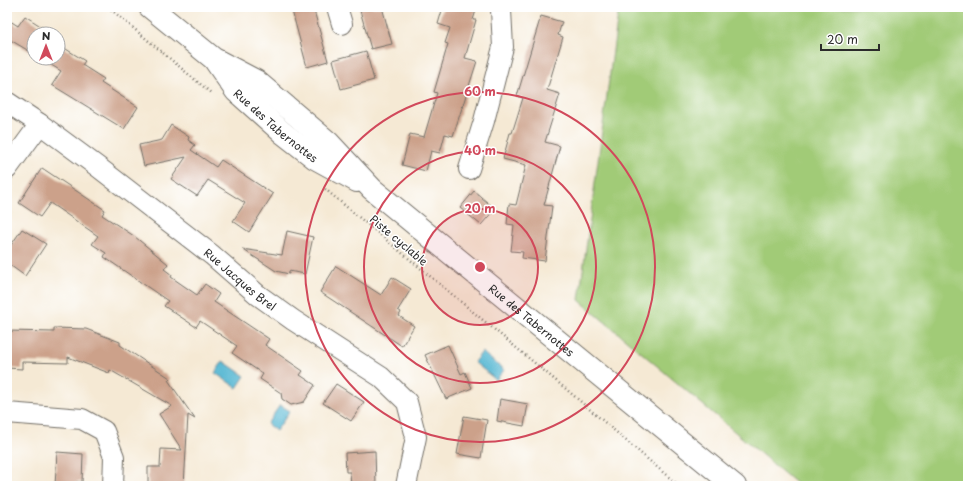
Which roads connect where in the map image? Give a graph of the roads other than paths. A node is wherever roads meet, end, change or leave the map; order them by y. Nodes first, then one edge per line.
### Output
1 (150, 7) edge
2 (502, 7) edge
3 (7, 102) edge
4 (40, 124) junction
5 (7, 169) edge
6 (470, 169) dead end
7 (7, 413) edge
8 (113, 486) edge
9 (406, 486) edge
10 (735, 486) edge

1 - 10 street, Rue des Tabernottes
2 - 6 street
3 - 4 street, Rue Jacques Brel
4 - 5 street
4 - 9 street, Rue Jacques Brel
7 - 8 street

